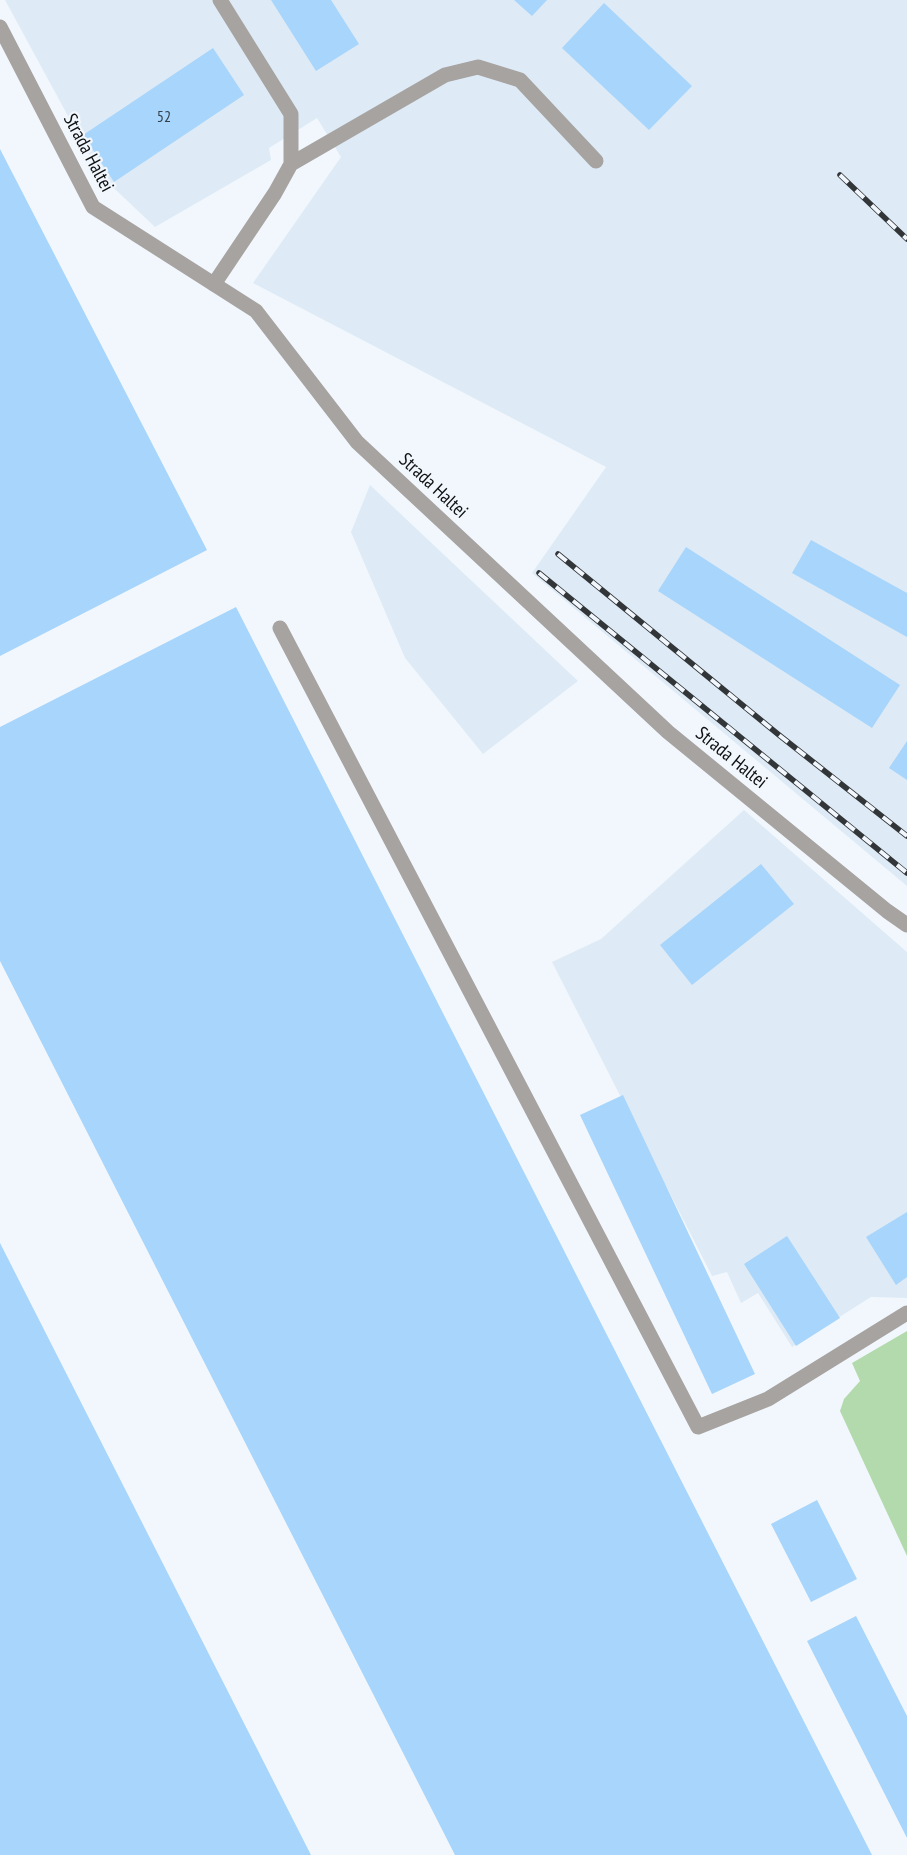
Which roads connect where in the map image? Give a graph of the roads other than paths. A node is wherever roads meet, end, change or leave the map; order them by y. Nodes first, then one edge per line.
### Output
1 (220, 0) edge
2 (0, 27) edge
3 (596, 162) dead end
4 (291, 164) junction
5 (214, 284) junction
6 (280, 628) dead end
7 (907, 925) edge
8 (907, 1313) edge

1 - 4 street
2 - 5 street, Strada Haltei
3 - 4 street
4 - 5 street
5 - 7 street, Strada Haltei
6 - 8 street

